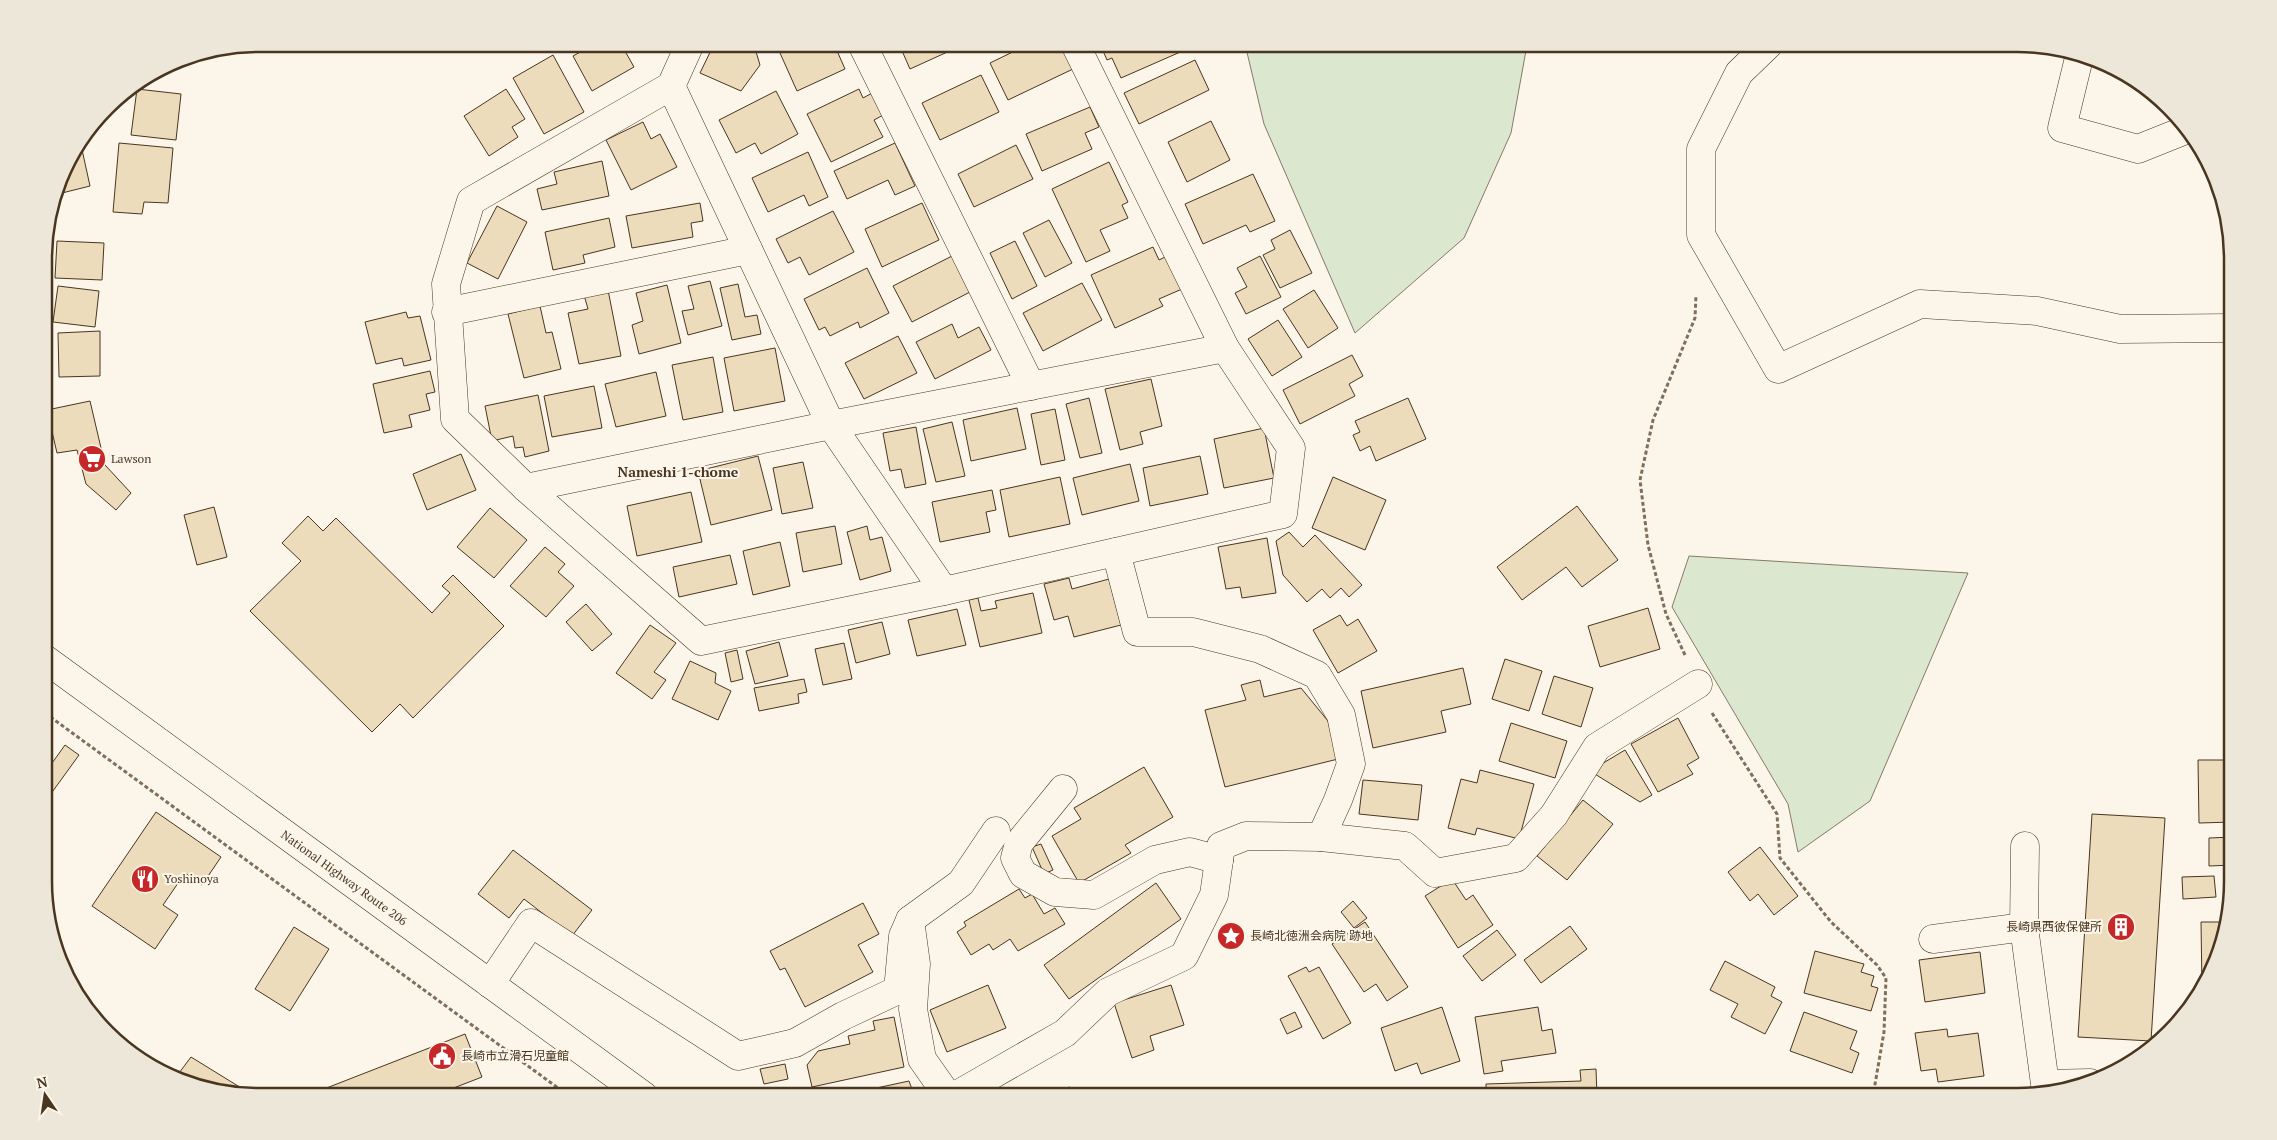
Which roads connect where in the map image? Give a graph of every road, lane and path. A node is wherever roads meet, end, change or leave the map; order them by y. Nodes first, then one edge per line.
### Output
1 (686, 52) edge
2 (866, 52) edge
3 (1079, 52) edge
4 (1761, 52) edge
5 (2077, 61) edge
6 (671, 86) junction
7 (2181, 132) edge
8 (748, 250) junction
9 (1697, 291) dead end
10 (446, 312) junction
11 (2224, 328) edge
12 (1225, 348) junction
13 (1031, 386) junction
14 (831, 425) junction
15 (526, 488) junction
16 (1116, 552) junction
17 (944, 591) junction
18 (52, 664) edge
19 (1698, 684) junction
20 (52, 718) edge
21 (1063, 789) dead end
22 (996, 832) dead end
23 (1321, 837) junction
24 (2025, 846) dead end
25 (1219, 860) junction
26 (910, 920) junction
27 (2024, 927) junction
28 (1933, 939) dead end
29 (490, 984) junction
30 (2059, 1084) edge
31 (557, 1088) edge
32 (633, 1088) edge
33 (942, 1088) edge
34 (969, 1088) edge
35 (1874, 1088) edge

1 - 6 main road
2 - 13 main road
3 - 12 main road
4 - 11 main road
5 - 7 main road
6 - 8 main road
6 - 10 main road
8 - 10 main road
8 - 14 main road
9 - 19 path
10 - 15 main road
12 - 13 main road
12 - 16 main road
13 - 14 main road
14 - 15 main road
14 - 17 main road
15 - 17 main road
16 - 17 main road
16 - 23 main road
18 - 29 main road, National Highway Route 206
19 - 23 main road
19 - 35 path
20 - 31 path
21 - 25 main road
22 - 26 main road
23 - 25 main road
24 - 27 main road
25 - 34 main road
26 - 29 main road
26 - 33 main road
27 - 28 main road
27 - 30 main road
29 - 32 main road, National Highway Route 206

